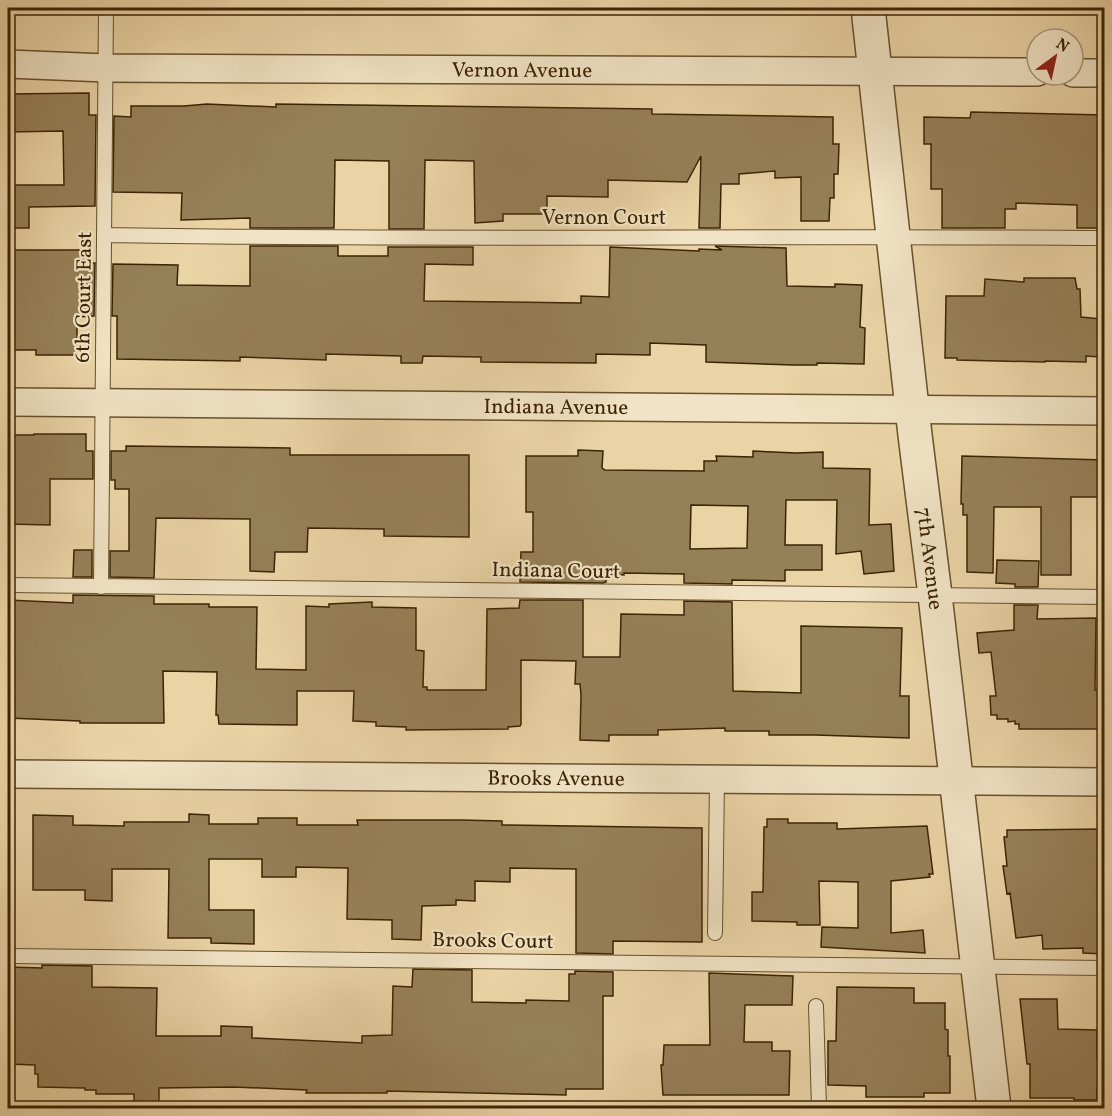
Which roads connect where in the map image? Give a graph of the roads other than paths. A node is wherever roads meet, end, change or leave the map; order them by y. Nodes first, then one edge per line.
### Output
1 (106, 8) edge
2 (868, 8) edge
3 (8, 64) edge
4 (106, 68) junction
5 (875, 71) junction
6 (1025, 72) edge
7 (1085, 72) edge
8 (1104, 73) edge
9 (105, 235) junction
10 (894, 236) junction
11 (1104, 238) edge
12 (8, 402) edge
13 (102, 404) junction
14 (913, 410) junction
15 (1104, 411) edge
16 (8, 585) edge
17 (101, 587) junction
18 (935, 595) junction
19 (1104, 597) edge
20 (8, 774) edge
21 (717, 780) junction
22 (956, 782) junction
23 (1104, 782) edge
24 (715, 933) dead end
25 (8, 956) edge
26 (978, 967) junction
27 (1104, 968) edge
28 (816, 1006) dead end
29 (819, 1108) edge
30 (994, 1108) edge

1 - 4 lane, 6th Court East
2 - 5 street, 7th Avenue
3 - 4 street, Vernon Avenue
4 - 5 street, Vernon Avenue
4 - 9 lane, 6th Court East
5 - 6 street, Vernon Avenue
5 - 10 street, 7th Avenue
7 - 8 street
9 - 10 lane, Vernon Court
9 - 13 lane, 6th Court East
10 - 11 lane, Vernon Court
10 - 14 street, 7th Avenue
12 - 13 street, Indiana Avenue
13 - 14 street, Indiana Avenue
13 - 17 lane, 6th Court East
14 - 15 street, Indiana Avenue
14 - 18 street, 7th Avenue
16 - 17 lane, Indiana Court
17 - 18 lane, Indiana Court
18 - 19 lane, Indiana Court
18 - 22 street, 7th Avenue
20 - 21 street, Brooks Avenue
21 - 22 street, Brooks Avenue
21 - 24 lane
22 - 23 street, Brooks Avenue
22 - 26 street, 7th Avenue
25 - 26 lane, Brooks Court
26 - 27 lane, Brooks Court
26 - 30 street, 7th Avenue
28 - 29 lane

